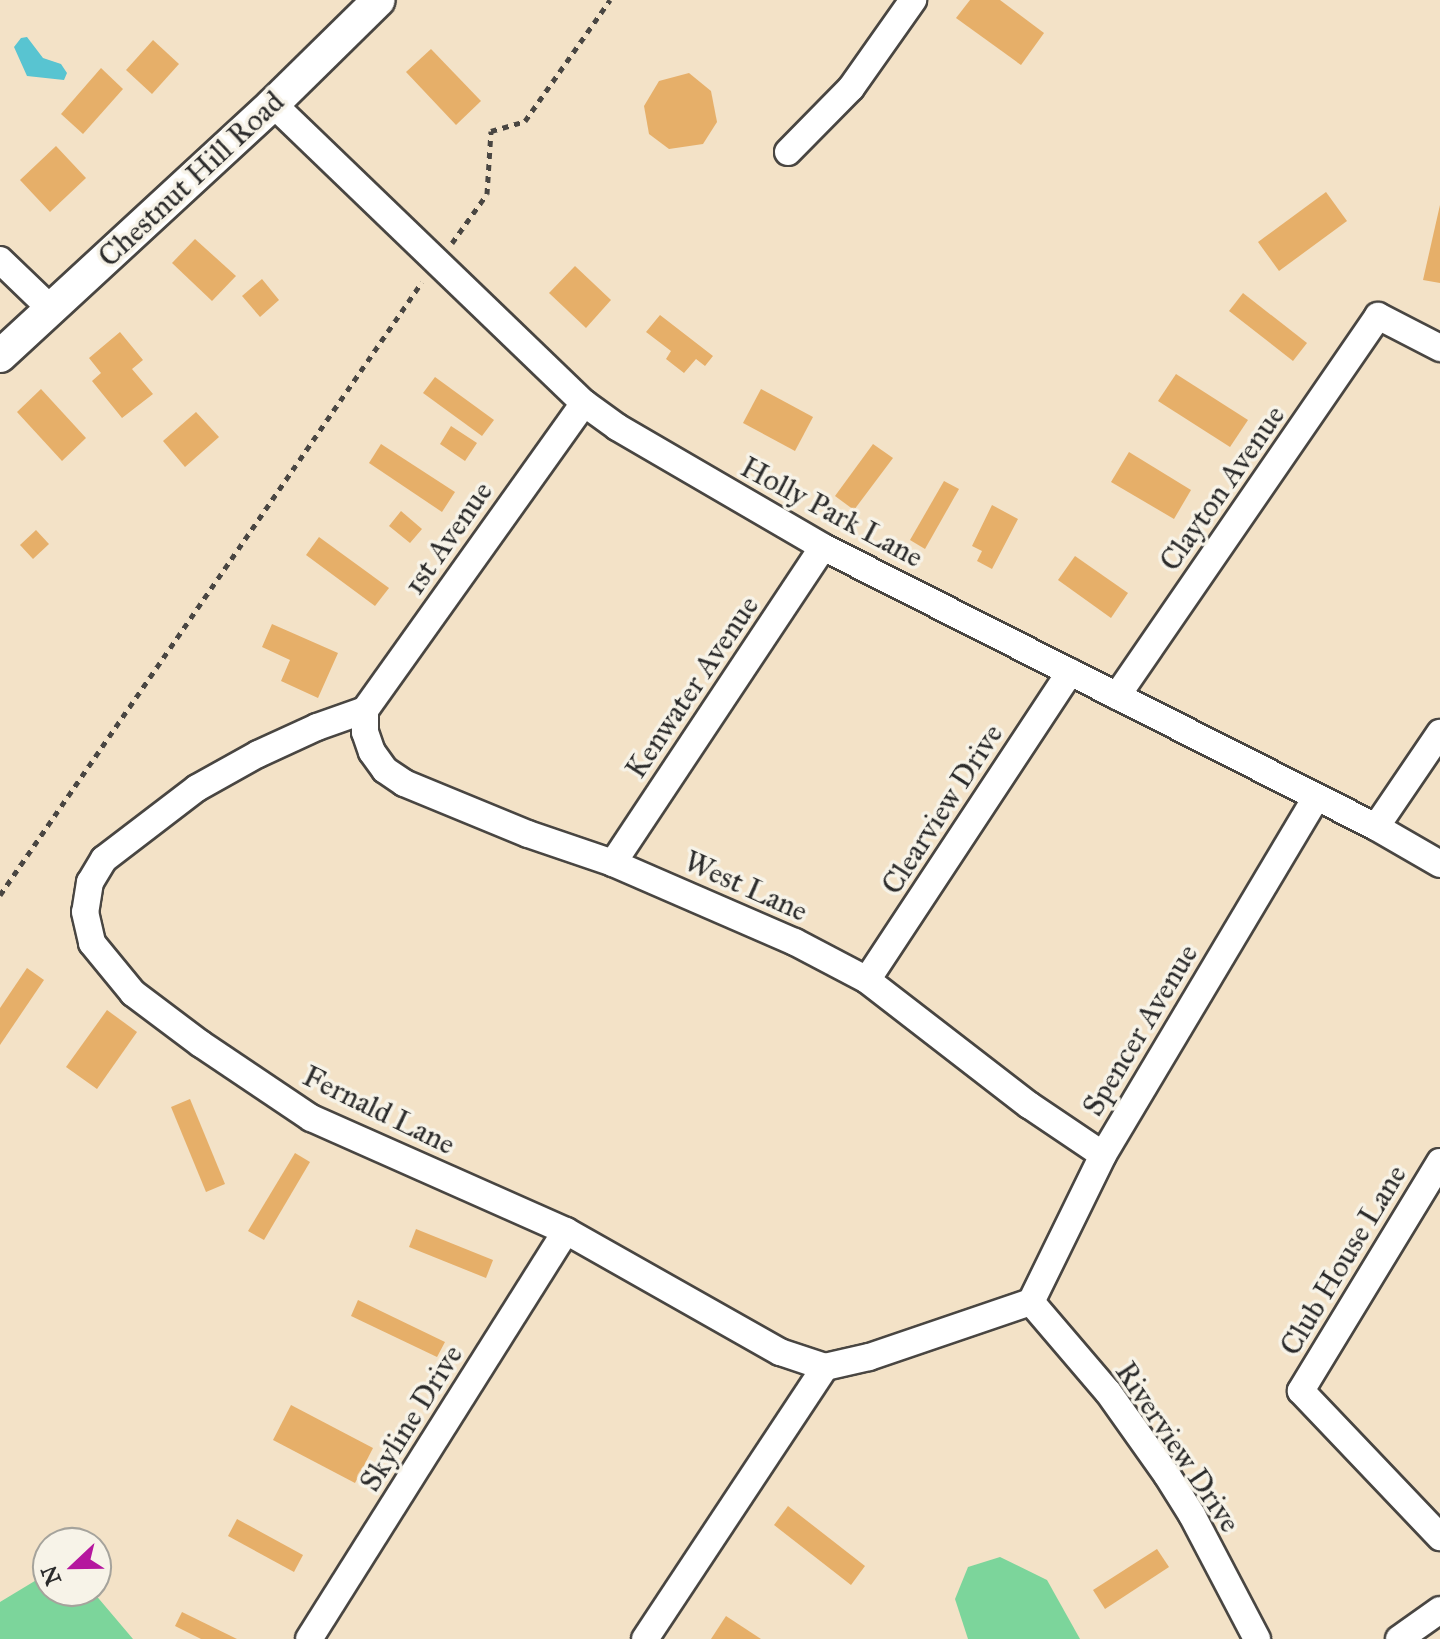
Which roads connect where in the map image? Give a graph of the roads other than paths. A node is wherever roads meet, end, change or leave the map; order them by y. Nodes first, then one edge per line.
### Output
1 (379, 0) edge
2 (913, 0) edge
3 (273, 104) junction
4 (788, 152) dead end
5 (0, 260) edge
6 (52, 310) junction
7 (1440, 348) edge
8 (0, 356) edge
9 (584, 403) junction
10 (823, 547) junction
11 (1070, 672) junction
12 (1117, 696) junction
13 (365, 710) junction
14 (1440, 733) edge
15 (1316, 798) junction
16 (1376, 827) junction
17 (613, 863) junction
18 (1440, 864) edge
19 (867, 980) junction
20 (1103, 1155) junction
21 (1440, 1162) edge
22 (566, 1231) junction
23 (1031, 1302) junction
24 (825, 1367) junction
25 (1440, 1537) edge
26 (1440, 1610) edge
27 (309, 1639) edge
28 (645, 1639) edge
29 (1257, 1639) edge
30 (1399, 1639) edge

1 - 3 street, Chestnut Hill Road
2 - 4 street
3 - 6 street, Chestnut Hill Road
3 - 9 street, Holly Park Lane
5 - 6 street
6 - 8 street, Chestnut Hill Road
7 - 12 street, Clayton Avenue
9 - 10 street, Holly Park Lane
9 - 13 street, 1st Avenue
10 - 11 street, Holly Park Lane
10 - 17 street, Kenwater Avenue
11 - 12 street, Holly Park Lane
11 - 19 street, Clearview Drive
12 - 15 street, Holly Park Lane
13 - 17 street, West Lane
13 - 22 street, Fernald Lane
14 - 16 street
15 - 16 street, Holly Park Lane
15 - 20 street, Spencer Avenue
16 - 18 street, Holly Park Lane
17 - 19 street, West Lane
19 - 20 street, West Lane
20 - 23 street, Spencer Avenue
21 - 25 street, Club House Lane
22 - 24 street, Fernald Lane
22 - 27 street, Skyline Drive
23 - 24 street
23 - 29 street, Riverview Drive
24 - 28 street
26 - 30 street

